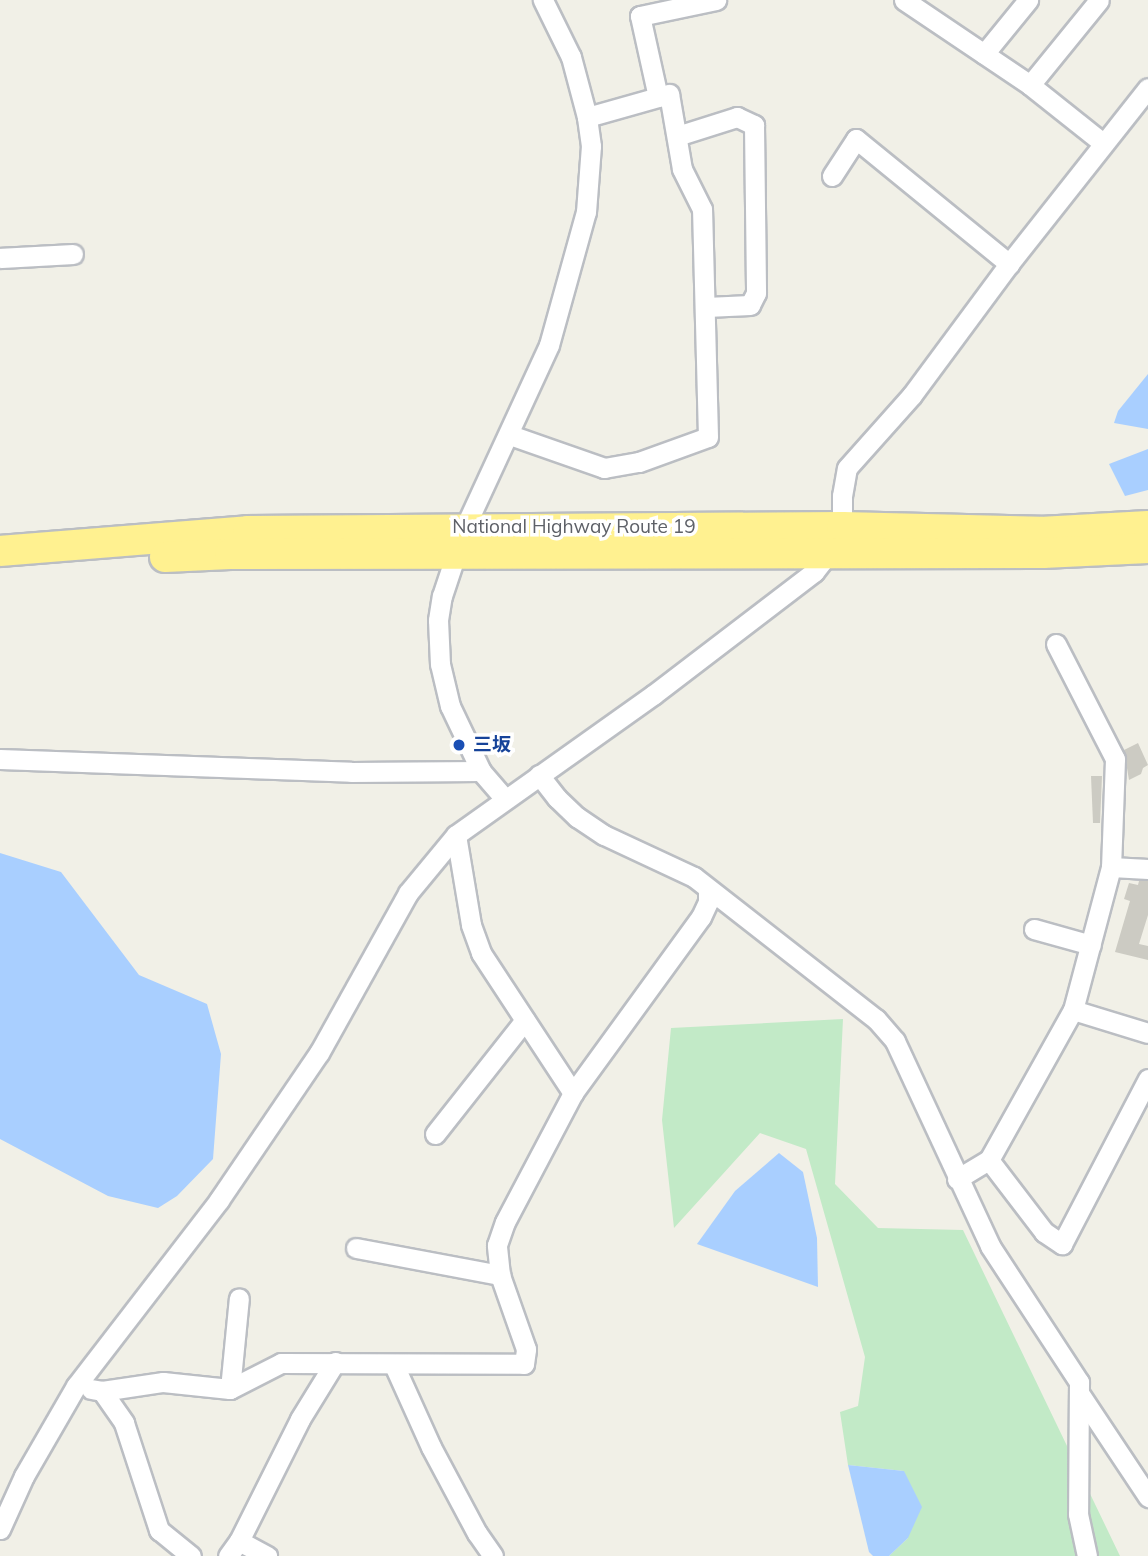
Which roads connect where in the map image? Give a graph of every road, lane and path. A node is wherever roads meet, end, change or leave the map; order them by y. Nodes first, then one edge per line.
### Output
1 (543, 0) edge
2 (716, 0) edge
3 (904, 0) edge
4 (1028, 0) edge
5 (1099, 0) edge
6 (984, 54) junction
7 (1030, 85) junction
8 (1148, 88) edge
9 (658, 97) junction
10 (587, 117) junction
11 (677, 136) junction
12 (1103, 143) junction
13 (832, 176) dead end
14 (72, 254) dead end
15 (0, 258) edge
16 (1009, 264) junction
17 (706, 307) junction
18 (510, 435) junction
19 (1148, 526) edge
20 (465, 527) junction
21 (842, 527) junction
22 (1148, 548) edge
23 (0, 551) edge
24 (828, 554) junction
25 (454, 555) junction
26 (0, 570) edge
27 (1056, 644) dead end
28 (0, 759) edge
29 (481, 771) junction
30 (539, 775) junction
31 (505, 799) junction
32 (456, 835) junction
33 (1111, 867) junction
34 (1148, 869) edge
35 (708, 888) junction
36 (1034, 929) dead end
37 (1091, 945) junction
38 (1073, 1010) junction
39 (525, 1020) junction
40 (1148, 1033) edge
41 (1148, 1079) edge
42 (573, 1093) junction
43 (435, 1134) dead end
44 (989, 1160) junction
45 (957, 1179) junction
46 (356, 1248) dead end
47 (500, 1275) junction
48 (239, 1298) dead end
49 (335, 1362) junction
50 (394, 1365) junction
51 (76, 1386) junction
52 (230, 1389) junction
53 (102, 1391) junction
54 (1079, 1393) junction
55 (1148, 1497) edge
56 (0, 1529) edge
57 (233, 1548) edge
58 (191, 1556) edge
59 (267, 1556) edge
60 (493, 1556) edge
61 (1087, 1556) edge

1 - 10 street
2 - 9 street
3 - 6 street
4 - 6 street
5 - 7 street
6 - 7 street
7 - 12 street
8 - 12 street
9 - 10 street
9 - 11 street
10 - 18 street
11 - 17 street
11 - 17 street
12 - 16 street
13 - 16 street
14 - 15 street
16 - 21 street
17 - 18 street
18 - 20 street
19 - 21 highway, National Highway Route 19
20 - 21 highway, National Highway Route 19
20 - 23 highway, National Highway Route 19
20 - 25 street
22 - 24 highway, National Highway Route 19
24 - 25 highway, National Highway Route 19
24 - 30 street
25 - 26 highway, National Highway Route 19
25 - 29 street
27 - 33 street
28 - 29 street
29 - 31 street
30 - 31 street
30 - 35 street
31 - 32 street
32 - 39 street
32 - 51 street
33 - 34 street
33 - 37 street
35 - 42 street
35 - 45 street
36 - 37 street
37 - 38 street
38 - 40 street
38 - 44 street
39 - 42 street
39 - 43 street
41 - 44 street
42 - 47 street
44 - 45 street
45 - 54 street
46 - 47 street
47 - 50 street
48 - 52 street
49 - 50 street
49 - 52 street
49 - 57 street
50 - 60 street
51 - 53 street
51 - 56 street
52 - 53 street
53 - 58 street
54 - 55 street
54 - 61 street
57 - 59 street

